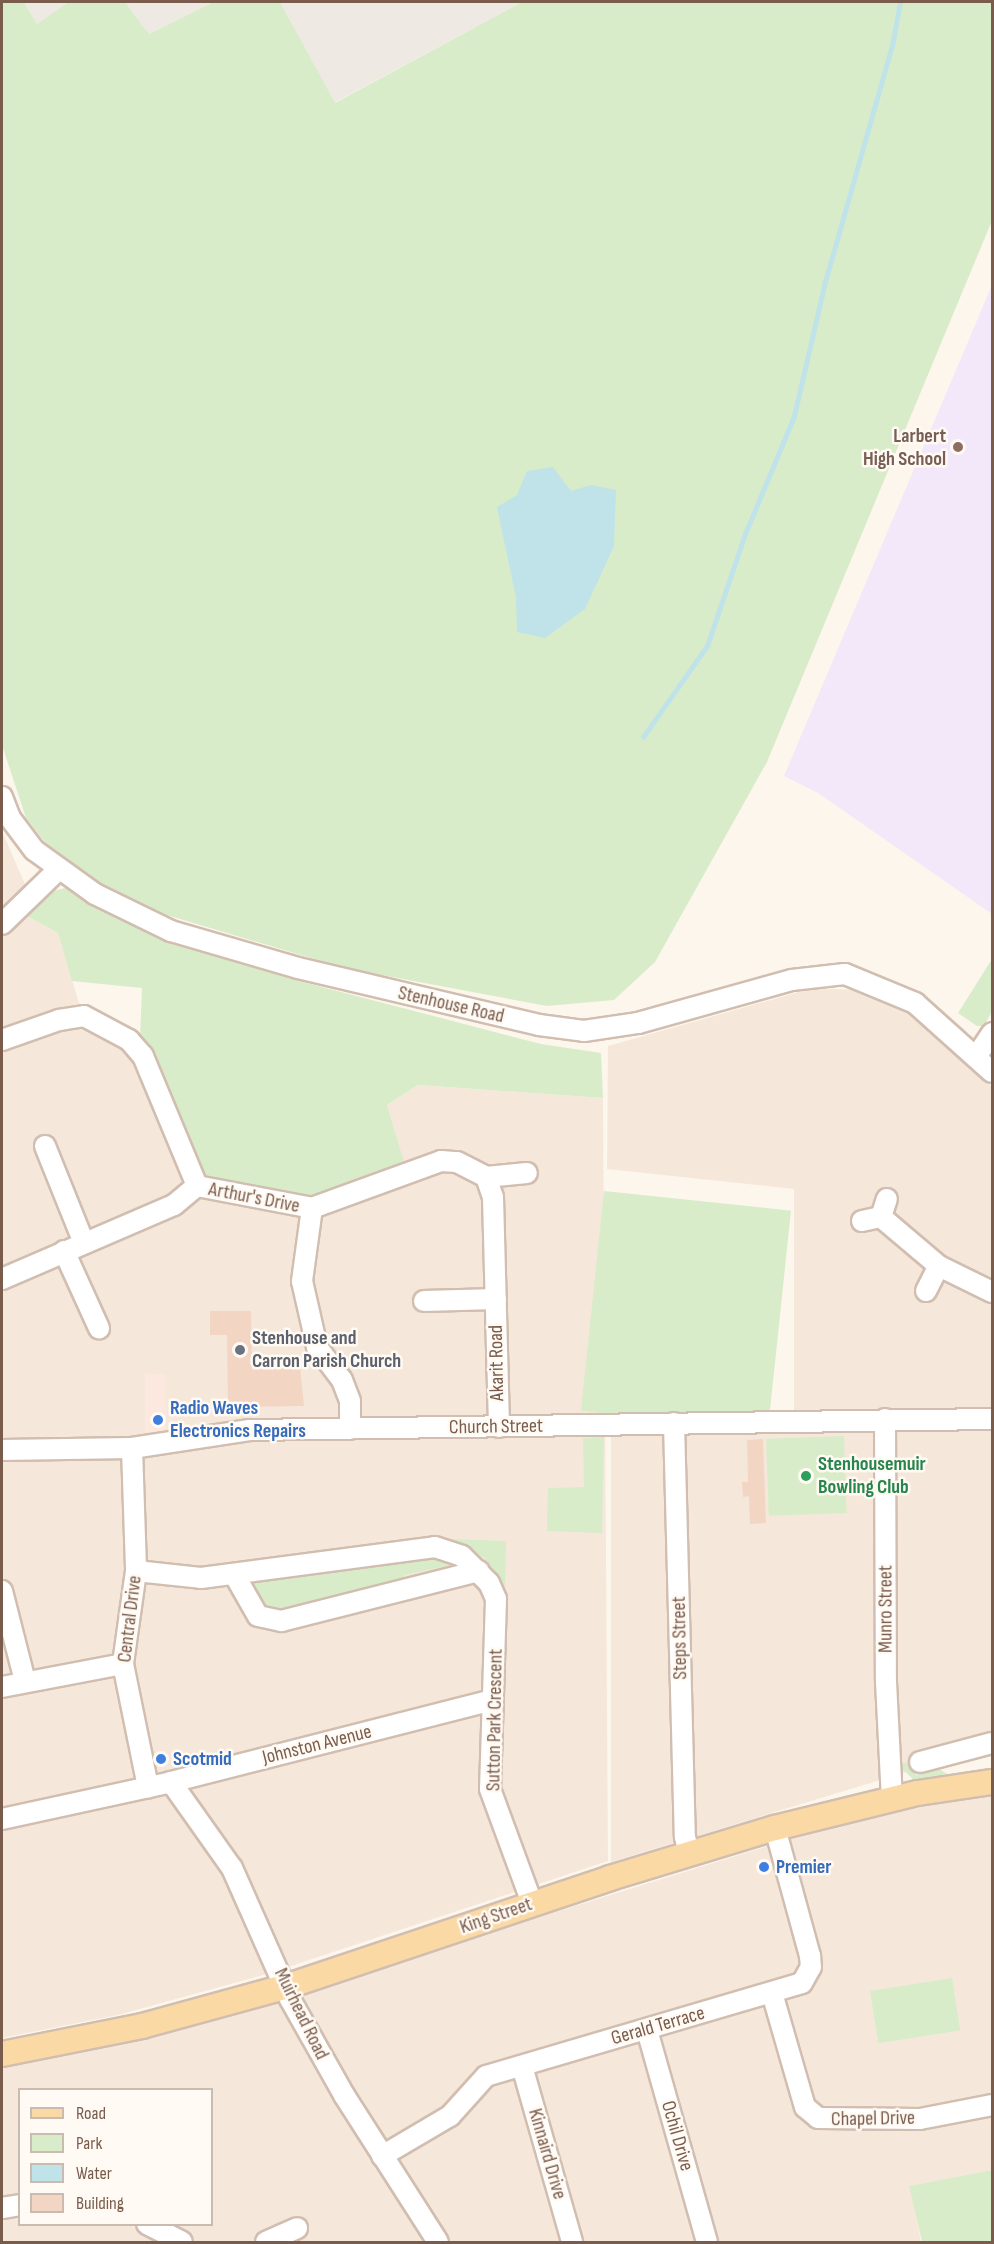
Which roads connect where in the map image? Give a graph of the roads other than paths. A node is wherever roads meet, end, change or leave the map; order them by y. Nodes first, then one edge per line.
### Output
1 (2, 797) edge
2 (58, 870) junction
3 (2, 924) edge
4 (993, 1033) edge
5 (2, 1040) edge
6 (976, 1057) junction
7 (993, 1072) edge
8 (45, 1146) dead end
9 (527, 1173) dead end
10 (486, 1177) junction
11 (197, 1186) junction
12 (312, 1208) junction
13 (877, 1213) dead end
14 (84, 1243) junction
15 (64, 1251) junction
16 (939, 1266) junction
17 (2, 1279) edge
18 (926, 1291) dead end
19 (993, 1292) edge
20 (496, 1299) junction
21 (424, 1301) dead end
22 (99, 1328) dead end
23 (885, 1419) junction
24 (993, 1419) edge
25 (674, 1423) junction
26 (499, 1427) junction
27 (350, 1429) junction
28 (132, 1448) junction
29 (2, 1450) edge
30 (136, 1571) junction
31 (479, 1571) junction
32 (234, 1574) junction
33 (2, 1591) edge
34 (123, 1664) junction
35 (25, 1681) junction
36 (2, 1687) edge
37 (492, 1700) junction
38 (993, 1743) edge
39 (920, 1762) dead end
40 (171, 1782) junction
41 (993, 1782) edge
42 (148, 1787) junction
43 (892, 1799) junction
44 (2, 1820) edge
45 (775, 1828) junction
46 (689, 1853) junction
47 (532, 1904) junction
48 (285, 1987) junction
49 (772, 1993) junction
50 (647, 2030) junction
51 (2, 2054) edge
52 (522, 2066) junction
53 (993, 2105) edge
54 (382, 2156) junction
55 (18, 2205) edge
56 (2, 2208) edge
57 (151, 2226) edge
58 (287, 2230) dead end
59 (182, 2242) edge
60 (266, 2242) edge
61 (438, 2242) edge
62 (573, 2242) edge
63 (707, 2242) edge

1 - 2 street, Stenhouse Road
2 - 3 street
2 - 6 street, Stenhouse Road
4 - 6 street
5 - 11 street, Arthur's Drive
6 - 7 street, Stenhouse Road
8 - 14 street
9 - 10 street
10 - 12 street, Arthur's Drive
10 - 20 street, Akarit Road
11 - 12 street, Arthur's Drive
11 - 14 street
12 - 27 street
13 - 16 street
14 - 15 street
15 - 17 street
15 - 22 street
16 - 18 street
16 - 19 street
20 - 21 street, Akarit Road
20 - 26 street, Akarit Road
23 - 24 street, Church Street
23 - 25 street, Church Street
23 - 43 street, Munro Street
25 - 26 street, Church Street
25 - 46 street, Steps Street
26 - 27 street, Church Street
27 - 28 street, Church Street
28 - 29 street, Church Street
28 - 30 street, Central Drive
30 - 32 street, Sutton Park Crescent
30 - 34 street, Central Drive
31 - 32 street, Sutton Park Crescent
31 - 32 street
31 - 37 street, Sutton Park Crescent
33 - 35 street
34 - 35 street
34 - 42 street, Central Drive
35 - 36 street
37 - 40 street, Johnston Avenue
37 - 47 street, Sutton Park Crescent
38 - 39 street
40 - 42 street, Johnston Avenue
40 - 48 street, Muirhead Road
41 - 43 main road, King Street
42 - 44 street, Johnston Avenue
43 - 45 main road, King Street
45 - 46 main road, King Street
45 - 49 street, Gerald Terrace
46 - 47 main road, King Street
47 - 48 main road, King Street
48 - 51 main road, King Street
48 - 54 street, Muirhead Road
49 - 50 street, Gerald Terrace
49 - 53 street, Chapel Drive
50 - 52 street, Gerald Terrace
50 - 63 street, Ochil Drive
52 - 54 street, Gerald Terrace
52 - 62 street, Kinnaird Drive
54 - 61 street, Muirhead Road
55 - 56 street
57 - 59 street
58 - 60 street

